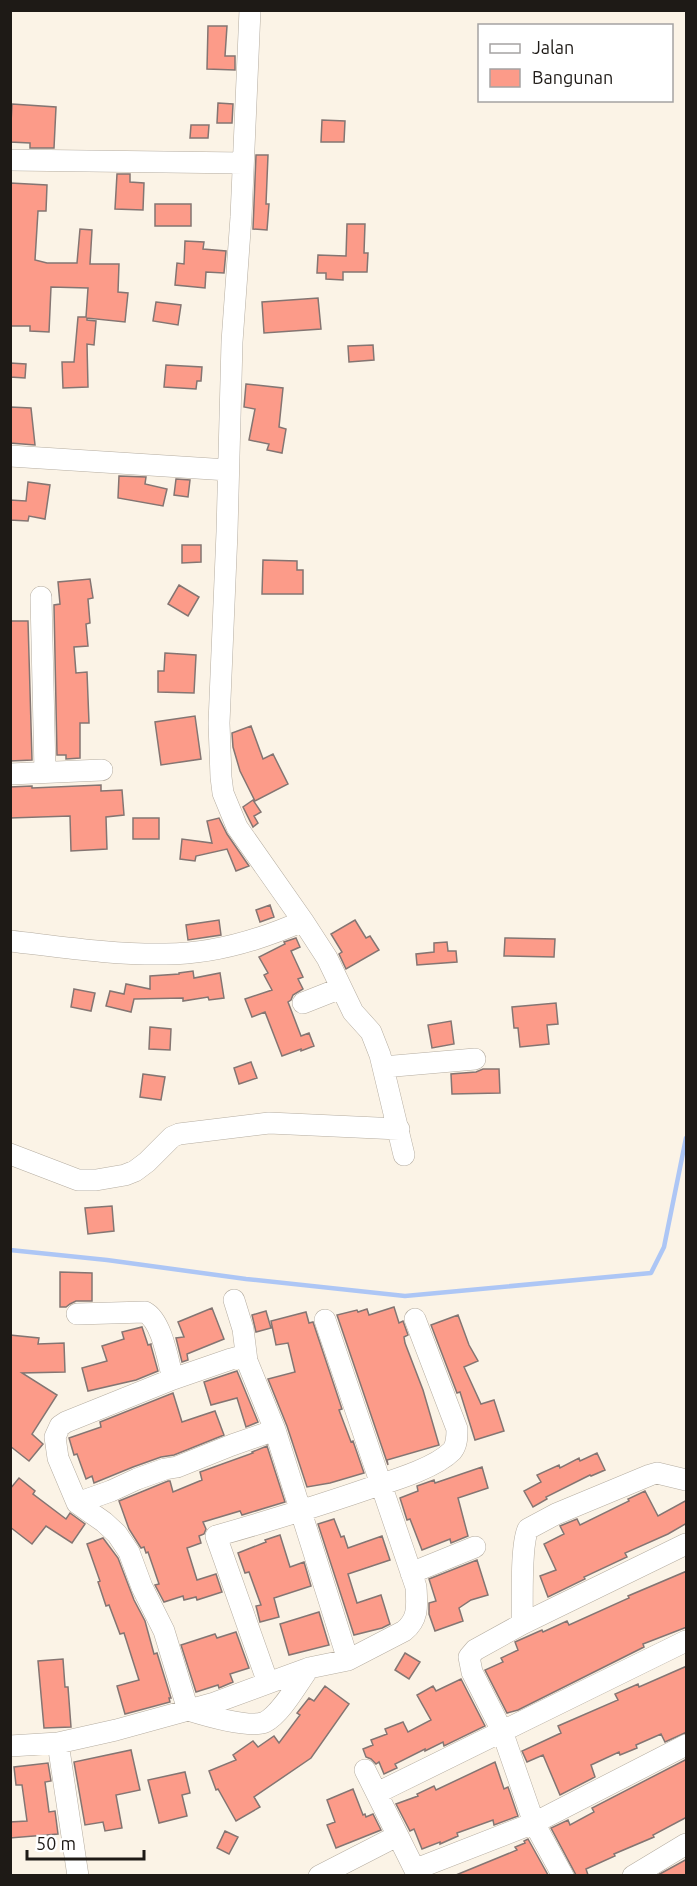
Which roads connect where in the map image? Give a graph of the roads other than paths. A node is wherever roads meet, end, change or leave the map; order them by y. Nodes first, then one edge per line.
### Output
1 (250, 10) edge
2 (10, 160) edge
3 (243, 163) junction
4 (10, 456) edge
5 (228, 470) junction
6 (41, 597) dead end
7 (102, 770) dead end
8 (45, 772) junction
9 (10, 774) edge
10 (303, 921) junction
11 (10, 941) edge
12 (341, 988) junction
13 (303, 1003) dead end
14 (475, 1059) dead end
15 (383, 1067) junction
16 (399, 1129) junction
17 (10, 1154) edge
18 (404, 1155) dead end
19 (234, 1300) dead end
20 (77, 1314) dead end
21 (326, 1320) dead end
22 (415, 1320) dead end
23 (247, 1361) junction
24 (173, 1379) junction
25 (275, 1430) junction
26 (687, 1480) edge
27 (382, 1484) junction
28 (77, 1503) junction
29 (300, 1512) junction
30 (687, 1544) edge
31 (475, 1547) dead end
32 (411, 1573) junction
33 (522, 1624) junction
34 (687, 1641) edge
35 (348, 1660) junction
36 (309, 1668) junction
37 (268, 1683) junction
38 (188, 1710) junction
39 (502, 1731) junction
40 (58, 1743) junction
41 (687, 1745) edge
42 (10, 1746) edge
43 (365, 1770) dead end
44 (377, 1793) junction
45 (534, 1823) junction
46 (397, 1836) junction
47 (687, 1844) edge
48 (417, 1872) edge
49 (78, 1875) edge
50 (319, 1875) edge
51 (563, 1875) edge
52 (633, 1875) edge

1 - 3 street
2 - 3 street
3 - 5 street
4 - 5 street
5 - 10 street
6 - 8 street
7 - 8 street
8 - 9 street
10 - 11 street
10 - 12 street
12 - 13 street
12 - 15 street
14 - 15 street
15 - 16 street
16 - 17 street
16 - 18 street
19 - 23 street
20 - 24 street
21 - 27 street
22 - 27 street
23 - 24 street
23 - 25 street
24 - 28 street
25 - 28 street
25 - 29 street
26 - 33 street
27 - 29 street
27 - 32 street
28 - 38 street
29 - 35 street
29 - 37 street
30 - 33 street
31 - 32 street
32 - 35 street
33 - 39 street
34 - 39 street
35 - 36 street
36 - 37 street
36 - 38 street
37 - 38 street
38 - 40 street
39 - 44 street
39 - 45 street
40 - 42 street
40 - 49 street
41 - 45 street
43 - 44 street
44 - 46 street
45 - 48 street
45 - 51 street
46 - 48 street
46 - 50 street
47 - 52 street

